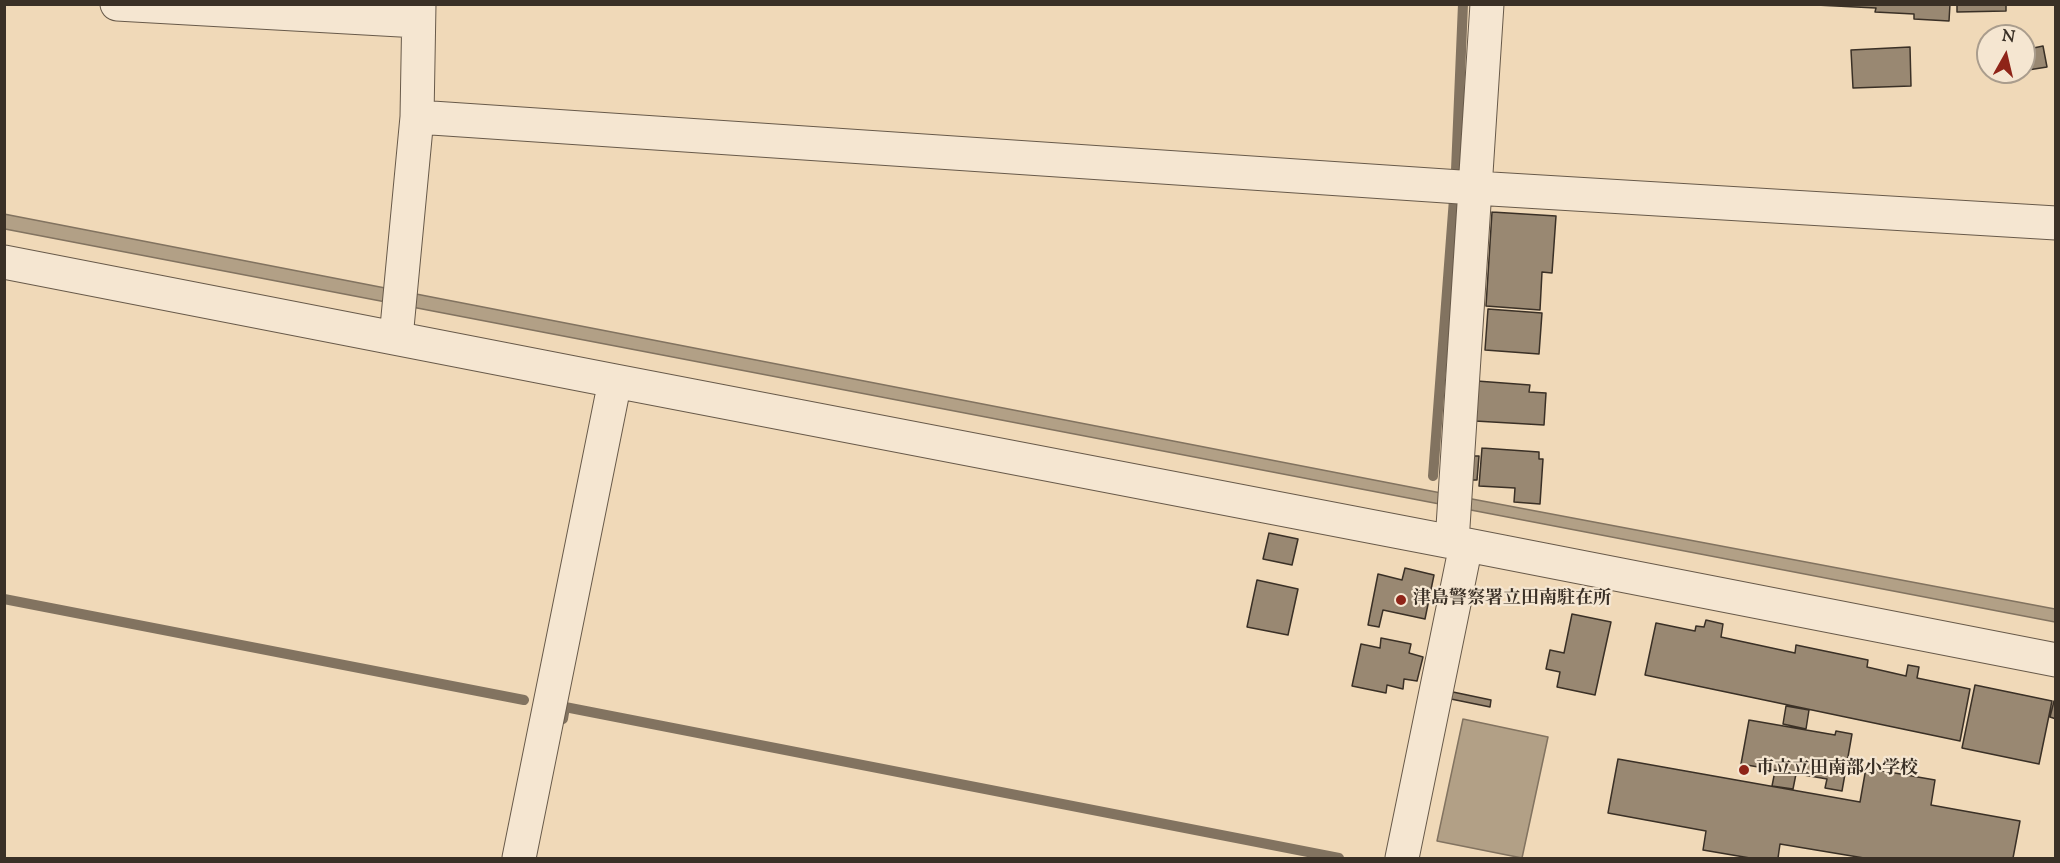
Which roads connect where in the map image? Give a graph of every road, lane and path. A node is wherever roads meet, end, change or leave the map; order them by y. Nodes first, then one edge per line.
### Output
1 (117, 4) edge
2 (1487, 4) edge
3 (418, 13) edge
4 (417, 117) junction
5 (1475, 188) junction
6 (2055, 223) edge
7 (4, 262) edge
8 (397, 326) junction
9 (615, 381) junction
10 (1457, 521) junction
11 (2054, 651) edge
12 (519, 858) edge
13 (1402, 858) edge

1 - 3 street
2 - 5 street
3 - 4 street
4 - 5 street
4 - 8 street
5 - 6 street
5 - 10 street
7 - 8 street
8 - 9 street
9 - 10 street
9 - 12 street
10 - 11 street
10 - 13 street

